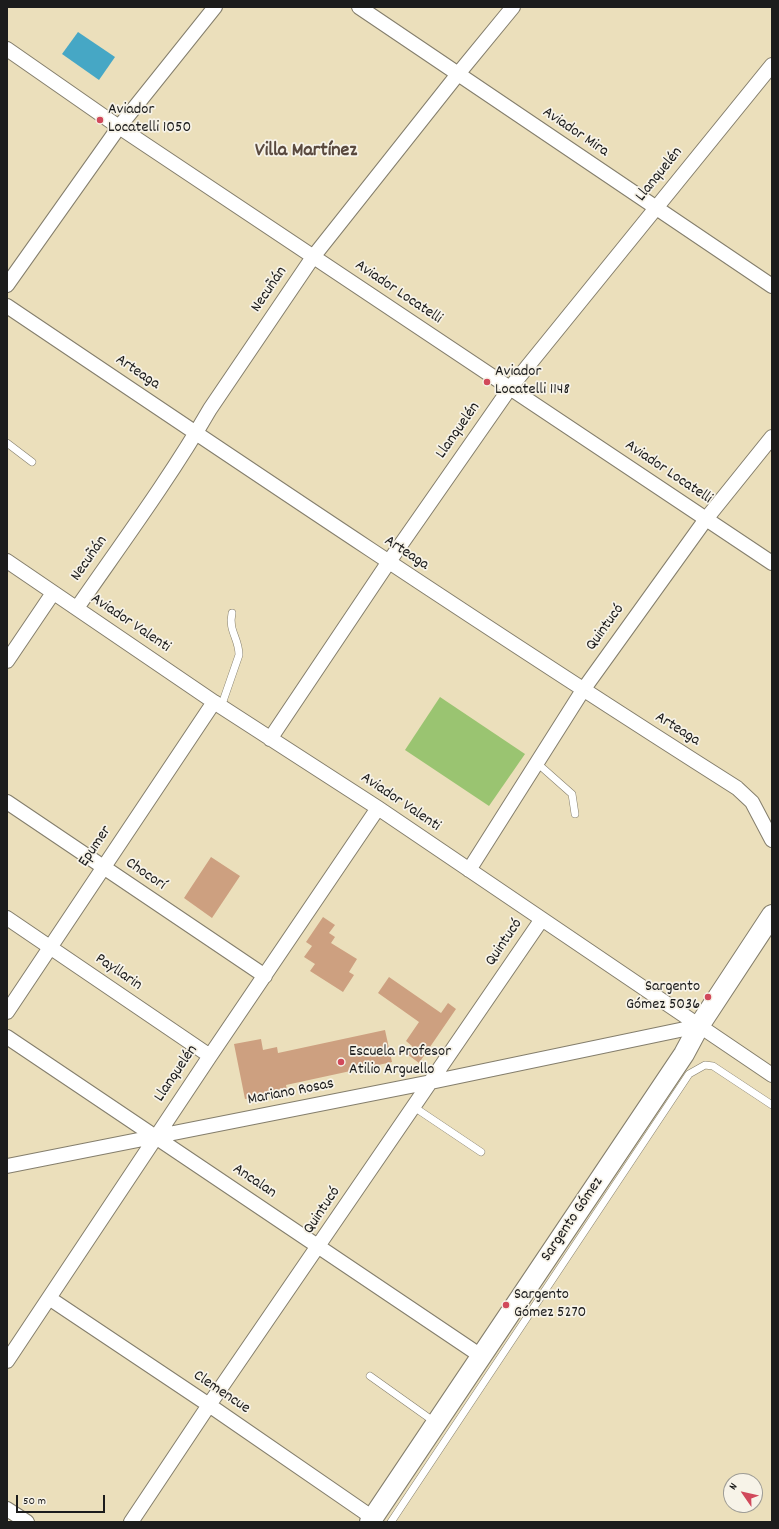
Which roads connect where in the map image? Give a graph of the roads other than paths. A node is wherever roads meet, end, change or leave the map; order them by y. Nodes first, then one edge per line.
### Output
1 (215, 7) edge
2 (360, 7) edge
3 (513, 7) edge
4 (7, 49) edge
5 (772, 65) edge
6 (458, 74) junction
7 (119, 127) junction
8 (655, 208) junction
9 (313, 257) junction
10 (7, 285) edge
11 (772, 286) edge
12 (7, 306) edge
13 (510, 388) junction
14 (196, 433) junction
15 (772, 437) edge
16 (7, 443) edge
17 (32, 462) dead end
18 (706, 519) junction
19 (7, 561) edge
20 (388, 563) junction
21 (772, 563) edge
22 (53, 593) junction
23 (77, 608) junction
24 (232, 613) dead end
25 (7, 661) edge
26 (583, 690) junction
27 (218, 704) junction
28 (270, 739) junction
29 (537, 763) junction
30 (7, 802) edge
31 (378, 808) junction
32 (575, 814) dead end
33 (772, 840) edge
34 (103, 867) junction
35 (469, 870) junction
36 (772, 915) edge
37 (7, 918) edge
38 (542, 919) junction
39 (50, 947) junction
40 (265, 976) junction
41 (7, 1012) edge
42 (699, 1026) junction
43 (7, 1037) edge
44 (210, 1056) junction
45 (772, 1075) edge
46 (431, 1082) junction
47 (772, 1105) edge
48 (414, 1107) junction
49 (156, 1138) junction
50 (481, 1152) dead end
51 (7, 1166) edge
52 (319, 1246) junction
53 (49, 1298) junction
54 (481, 1356) junction
55 (7, 1361) edge
56 (370, 1376) dead end
57 (209, 1405) junction
58 (436, 1423) junction
59 (7, 1508) edge
60 (378, 1521) edge
61 (27, 1522) edge
62 (131, 1522) edge

1 - 7 street
2 - 6 street, Aviador Mira
3 - 6 street, Necuñán
4 - 7 street, Aviador Locatelli
5 - 8 street, Llanquelén
6 - 8 street, Aviador Mira
6 - 9 street, Necuñán
7 - 9 street, Aviador Locatelli
7 - 10 street
8 - 11 street, Aviador Mira
8 - 13 street, Llanquelén
9 - 13 street, Aviador Locatelli
9 - 14 street, Necuñán
12 - 14 street, Arteaga
13 - 18 street, Aviador Locatelli
13 - 20 street, Llanquelén
14 - 20 street, Arteaga
14 - 23 street, Necuñán
15 - 18 street, Quintucó
16 - 17 lane
18 - 21 street, Aviador Locatelli
18 - 26 street, Quintucó
19 - 22 street, Aviador Valenti
20 - 26 street, Arteaga
20 - 28 street, Llanquelén
22 - 23 street, Aviador Valenti
22 - 25 street, Necuñán
23 - 27 street, Aviador Valenti
24 - 27 lane
26 - 29 street, Quintucó
26 - 33 street, Arteaga
27 - 28 street, Aviador Valenti
27 - 34 street, Epumer
28 - 31 street, Aviador Valenti
29 - 32 lane
29 - 35 street, Quintucó
30 - 34 street, Chocorí
31 - 35 street, Aviador Valenti
31 - 40 street, Llanquelén
34 - 39 street, Epumer
34 - 40 street, Chocorí
35 - 38 street, Aviador Valenti
36 - 42 main road, Sargento Gómez
37 - 39 street, Payllarin
38 - 42 street, Aviador Valenti
38 - 46 street, Quintucó
39 - 41 street, Epumer
39 - 44 street, Payllarin
40 - 44 street, Llanquelén
42 - 45 street, Aviador Valenti
42 - 46 street, Mariano Rosas
42 - 54 main road, Sargento Gómez
43 - 49 street, Ancalan
44 - 49 street, Llanquelén
46 - 48 street, Quintucó
46 - 49 street, Mariano Rosas
47 - 60 lane
48 - 50 lane
48 - 52 street, Quintucó
49 - 51 street, Mariano Rosas
49 - 52 street, Ancalan
49 - 53 street, Llanquelén
52 - 54 street, Ancalan
52 - 57 street, Quintucó
53 - 55 street, Llanquelén
53 - 57 street, Clemencue
54 - 58 main road, Sargento Gómez
56 - 58 lane
57 - 60 street, Clemencue
57 - 62 street, Quintucó
58 - 60 main road, Sargento Gómez
59 - 61 street

